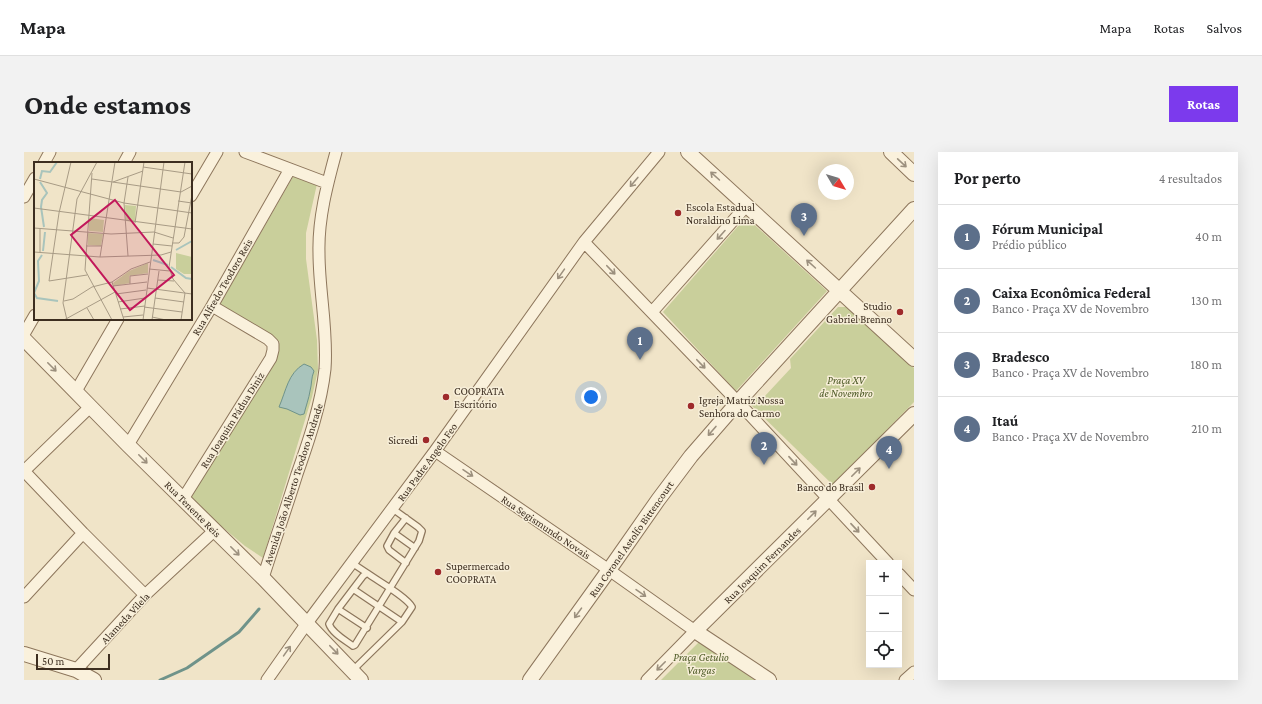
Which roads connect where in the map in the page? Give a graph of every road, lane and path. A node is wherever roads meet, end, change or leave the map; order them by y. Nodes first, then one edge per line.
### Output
1 (50, 152) edge
2 (130, 152) edge
3 (217, 152) edge
4 (245, 152) edge
5 (336, 152) edge
6 (659, 152) edge
7 (688, 152) edge
8 (891, 152) edge
9 (45, 162) edge
10 (125, 162) edge
11 (290, 169) junction
12 (914, 174) edge
13 (34, 180) edge
14 (327, 183) junction
15 (192, 194) edge
16 (24, 197) edge
17 (747, 205) junction
18 (914, 209) edge
19 (584, 242) junction
20 (840, 290) junction
21 (212, 306) junction
22 (652, 312) junction
23 (34, 317) edge
24 (117, 320) edge
25 (24, 334) edge
26 (24, 339) edge
27 (914, 359) edge
28 (76, 391) junction
29 (738, 402) junction
30 (90, 406) junction
31 (914, 414) edge
32 (128, 445) junction
33 (435, 451) junction
34 (24, 471) edge
35 (183, 499) junction
36 (828, 500) junction
37 (393, 509) junction
38 (406, 518) junction
39 (215, 530) junction
40 (83, 533) junction
41 (394, 533) junction
42 (415, 548) junction
43 (885, 560) edge
44 (352, 562) junction
45 (406, 563) junction
46 (609, 570) junction
47 (367, 574) junction
48 (902, 577) edge
49 (263, 578) junction
50 (390, 588) junction
51 (353, 589) junction
52 (914, 590) edge
53 (145, 595) junction
54 (24, 597) edge
55 (380, 606) junction
56 (338, 609) junction
57 (402, 622) junction
58 (307, 623) junction
59 (367, 628) junction
60 (695, 631) junction
61 (24, 654) edge
62 (76, 670) junction
63 (914, 672) edge
64 (357, 675) edge
65 (94, 680) edge
66 (267, 680) edge
67 (530, 680) edge
68 (647, 680) edge
69 (769, 680) edge
70 (905, 680) edge

1 - 9 street
2 - 10 street
3 - 15 street
4 - 11 street
5 - 14 street, Avenida João Alberto Teodoro Andrade
6 -> 19 street
17 -> 7 street
8 -> 12 street
11 - 14 street
11 - 21 street, Rua Alfredo Teodoro Reis
13 - 16 street
14 - 49 street, Avenida João Alberto Teodoro Andrade
20 -> 17 street
17 -> 22 street
18 - 20 street
19 -> 22 street
19 -> 33 street, Rua Padre Angelo Feo
20 - 27 street
20 - 29 street
21 - 32 street, Rua Alfredo Teodoro Reis
21 - 35 street, Rua Joaquim Pádua Diniz
22 -> 29 street
23 - 25 street
24 - 28 street
26 -> 28 street, Rua Tenente Reis
28 - 30 street, Rua Tenente Reis
29 -> 36 street
29 -> 46 street, Rua Coronel Astolfo Bittencourt
30 - 32 street, Rua Tenente Reis
30 - 34 street
36 -> 31 street
32 -> 35 street, Rua Tenente Reis
33 - 37 street, Rua Padre Angelo Feo
33 -> 46 street, Rua Segismundo Novais
34 - 40 street
35 - 39 street, Rua Tenente Reis
36 -> 43 street
60 -> 36 street, Rua Joaquim Fernandes
37 - 38 lane
37 - 44 street, Rua Padre Angelo Feo
38 - 41 lane
38 - 42 lane
39 -> 49 street, Rua Tenente Reis
39 - 53 street, Alameda Vilela
40 - 53 street
40 - 54 street
41 - 42 lane
41 - 45 lane
42 - 45 lane
44 - 47 lane
44 - 58 street, Rua Padre Angelo Feo
45 - 50 lane
46 -> 60 street, Rua Segismundo Novais
46 -> 67 street, Rua Coronel Astolfo Bittencourt
47 - 50 lane
47 - 51 lane
48 - 52 street
49 - 58 street, Rua Tenente Reis
50 - 55 lane
50 - 57 lane
51 - 55 lane
51 - 56 lane
53 - 62 street, Alameda Vilela
55 - 57 lane
55 - 59 lane
56 - 59 lane
56 - 59 lane
57 - 64 lane
58 -> 64 street, Rua Tenente Reis
66 -> 58 street, Rua Padre Angelo Feo
60 -> 68 street
60 - 69 street
61 - 62 street
62 - 65 street
63 - 70 street

